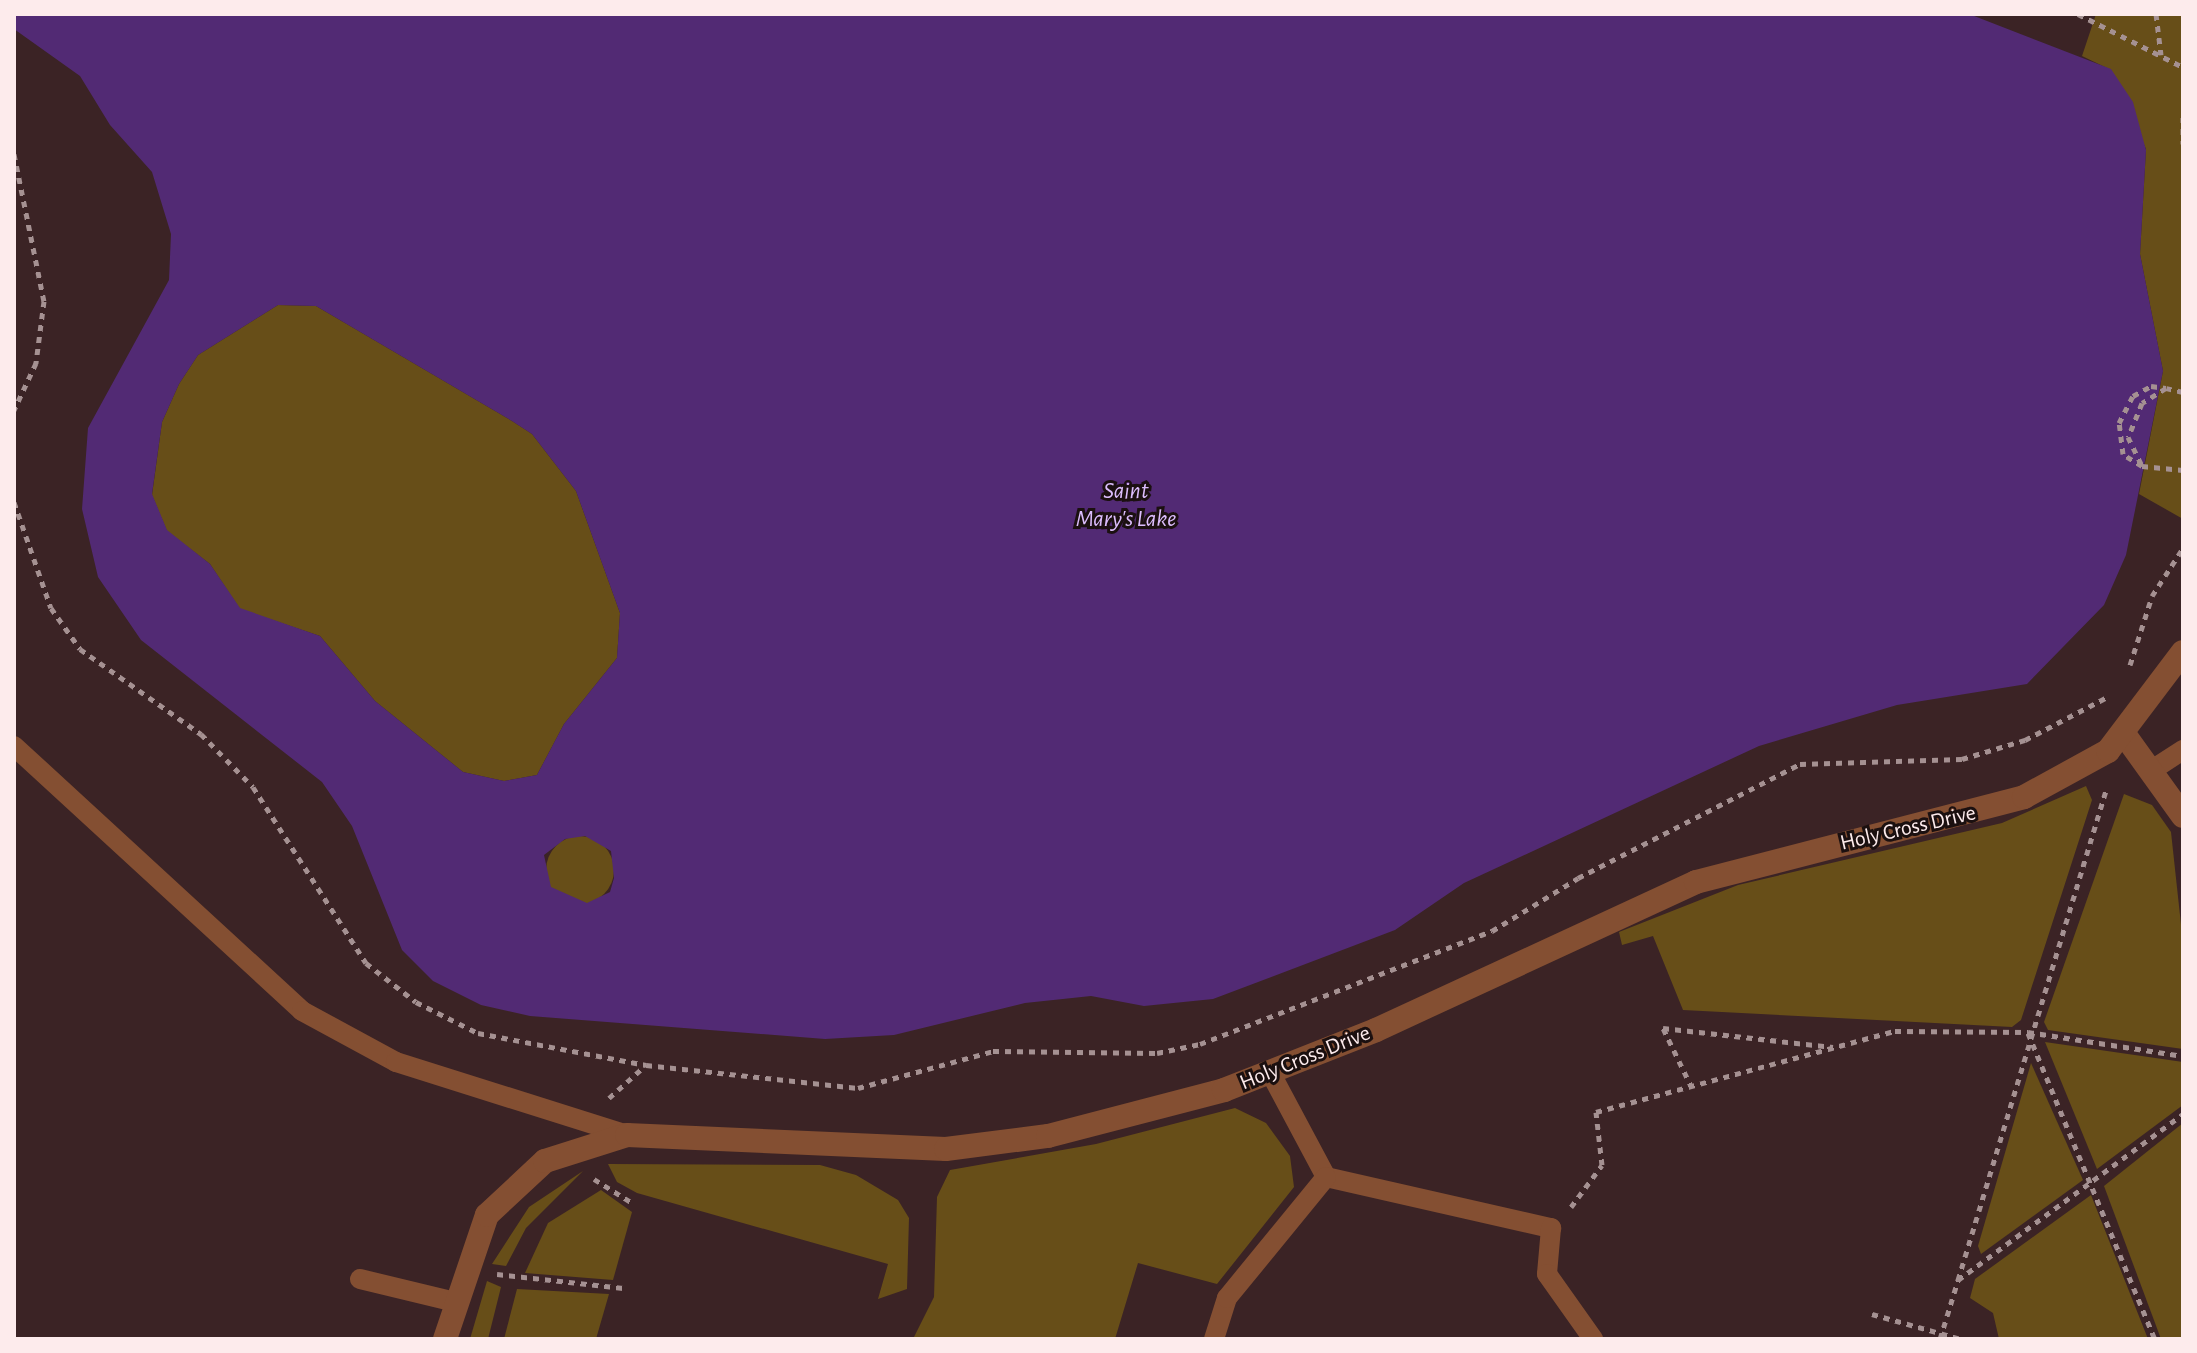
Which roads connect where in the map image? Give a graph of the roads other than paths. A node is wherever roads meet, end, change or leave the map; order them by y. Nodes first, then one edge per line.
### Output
1 (2183, 652) edge
2 (2124, 734) junction
3 (14, 746) edge
4 (2183, 750) edge
5 (2152, 770) junction
6 (2183, 816) edge
7 (1270, 1072) junction
8 (627, 1135) junction
9 (1326, 1177) junction
10 (360, 1279) dead end
11 (455, 1302) junction
12 (445, 1339) edge
13 (1214, 1339) edge
14 (1593, 1339) edge

1 - 2 street, Holy Cross Drive
2 - 5 street
2 - 7 street, Holy Cross Drive
3 - 8 lane
4 - 5 lane
5 - 6 street
7 - 8 street, Holy Cross Drive
7 - 9 lane
8 - 11 street, Holy Cross Drive
9 - 13 lane
9 - 14 lane
10 - 11 lane
11 - 12 street, Holy Cross Drive

